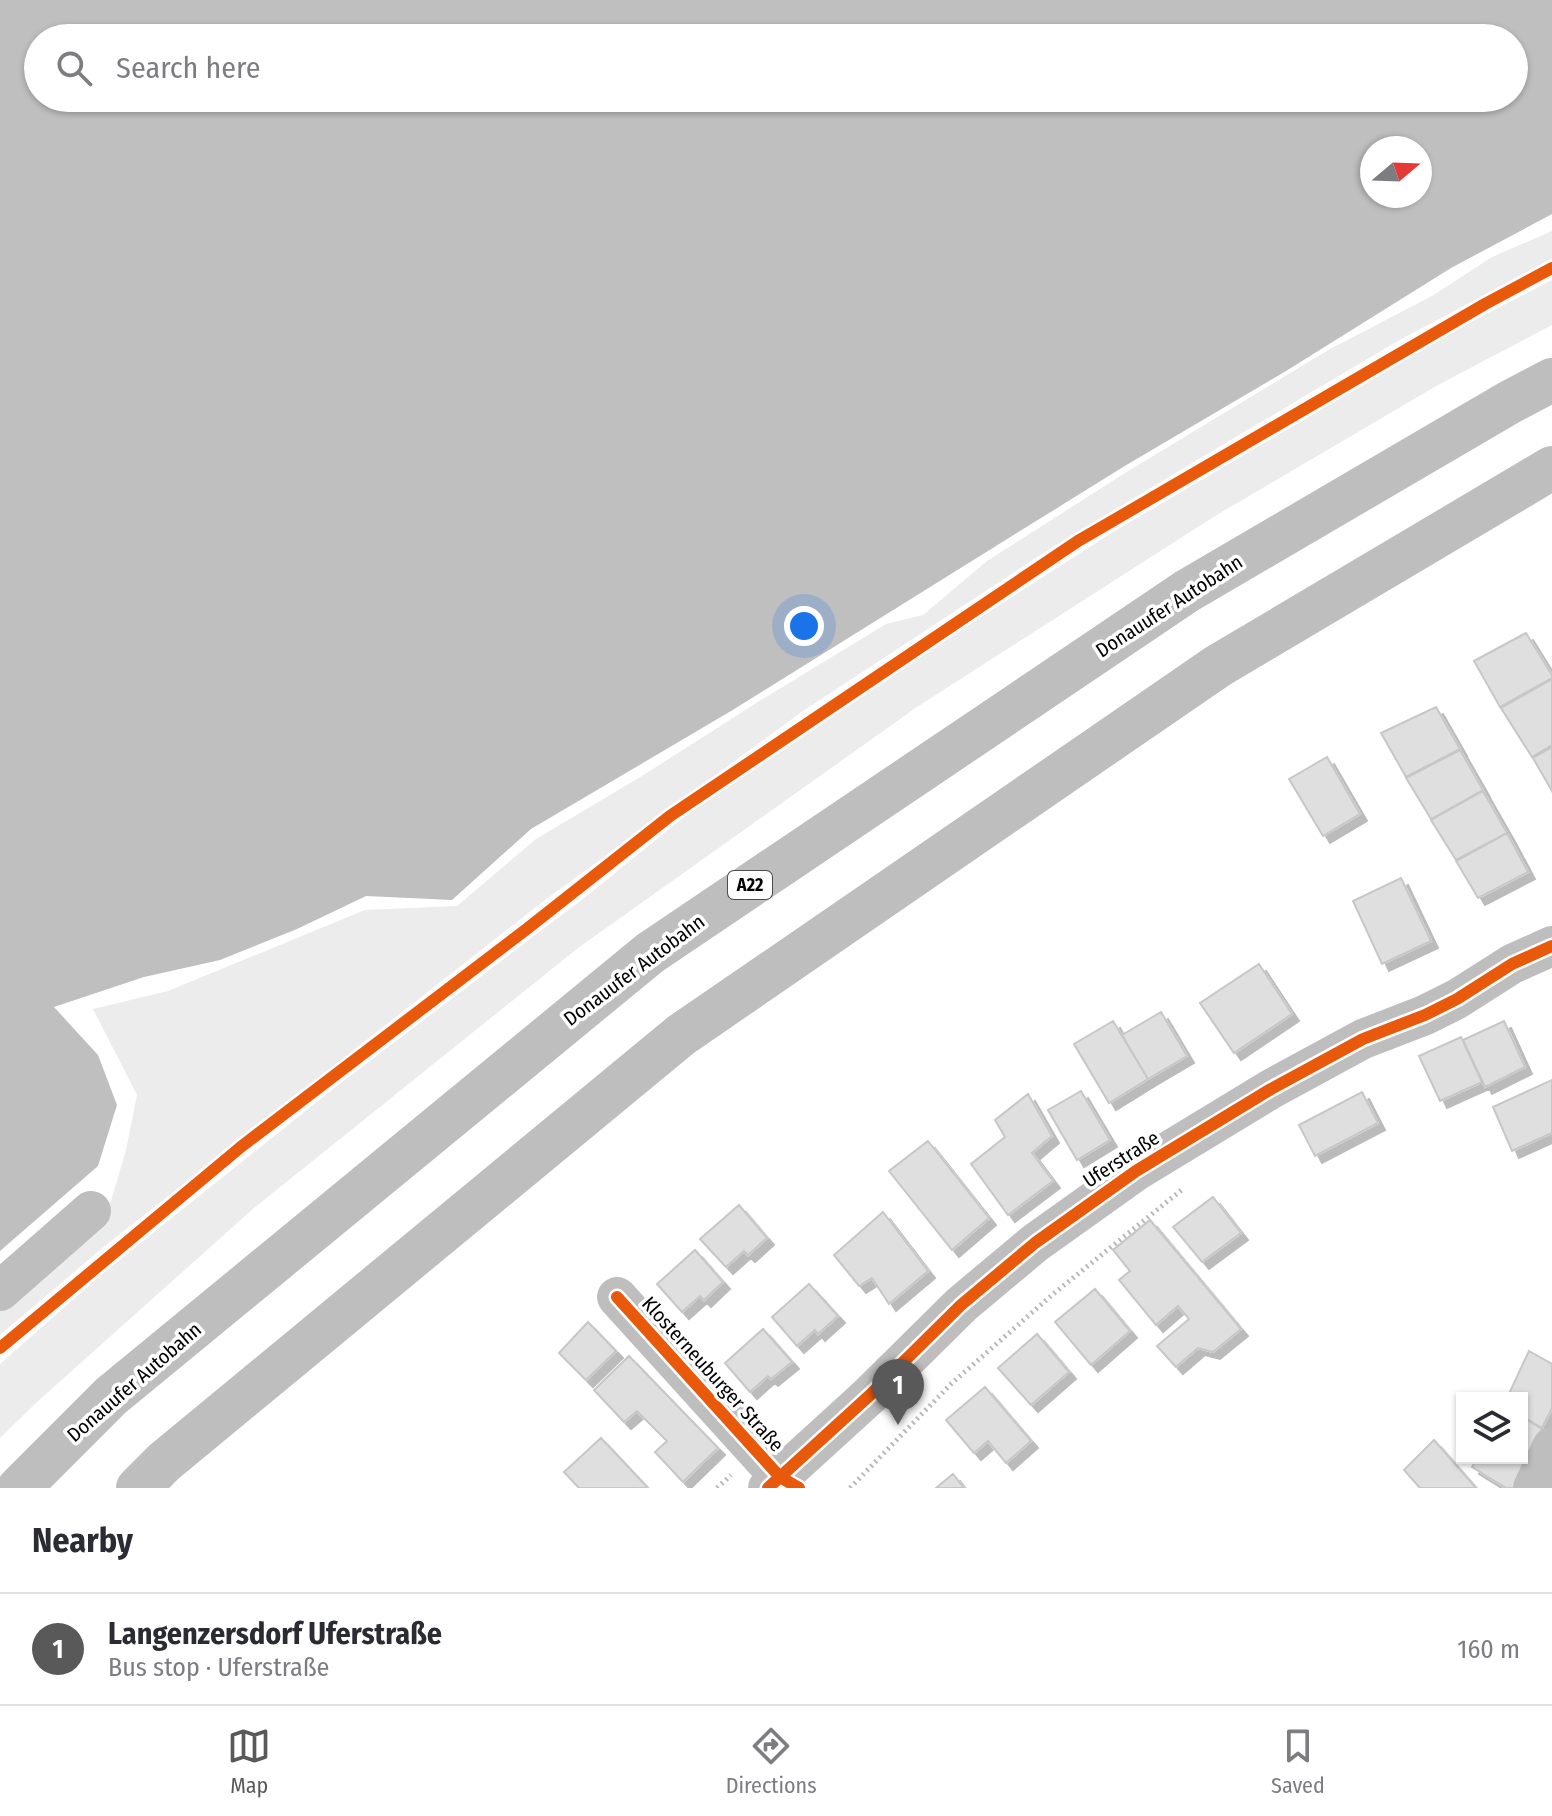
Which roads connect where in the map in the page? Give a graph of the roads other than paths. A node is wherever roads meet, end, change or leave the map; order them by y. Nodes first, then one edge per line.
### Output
1 (1552, 380) edge
2 (1552, 468) edge
3 (1552, 946) edge
4 (91, 1211) dead end
5 (0, 1291) edge
6 (617, 1297) dead end
7 (1552, 1447) edge
8 (774, 1483) edge
9 (19, 1488) edge
10 (138, 1488) edge
11 (1533, 1488) edge

1 - 9 highway, Donauufer Autobahn / A22
2 - 10 highway
3 - 8 street, Uferstraße
4 - 5 street
6 - 8 street, Klosterneuburger Straße
7 - 11 street

